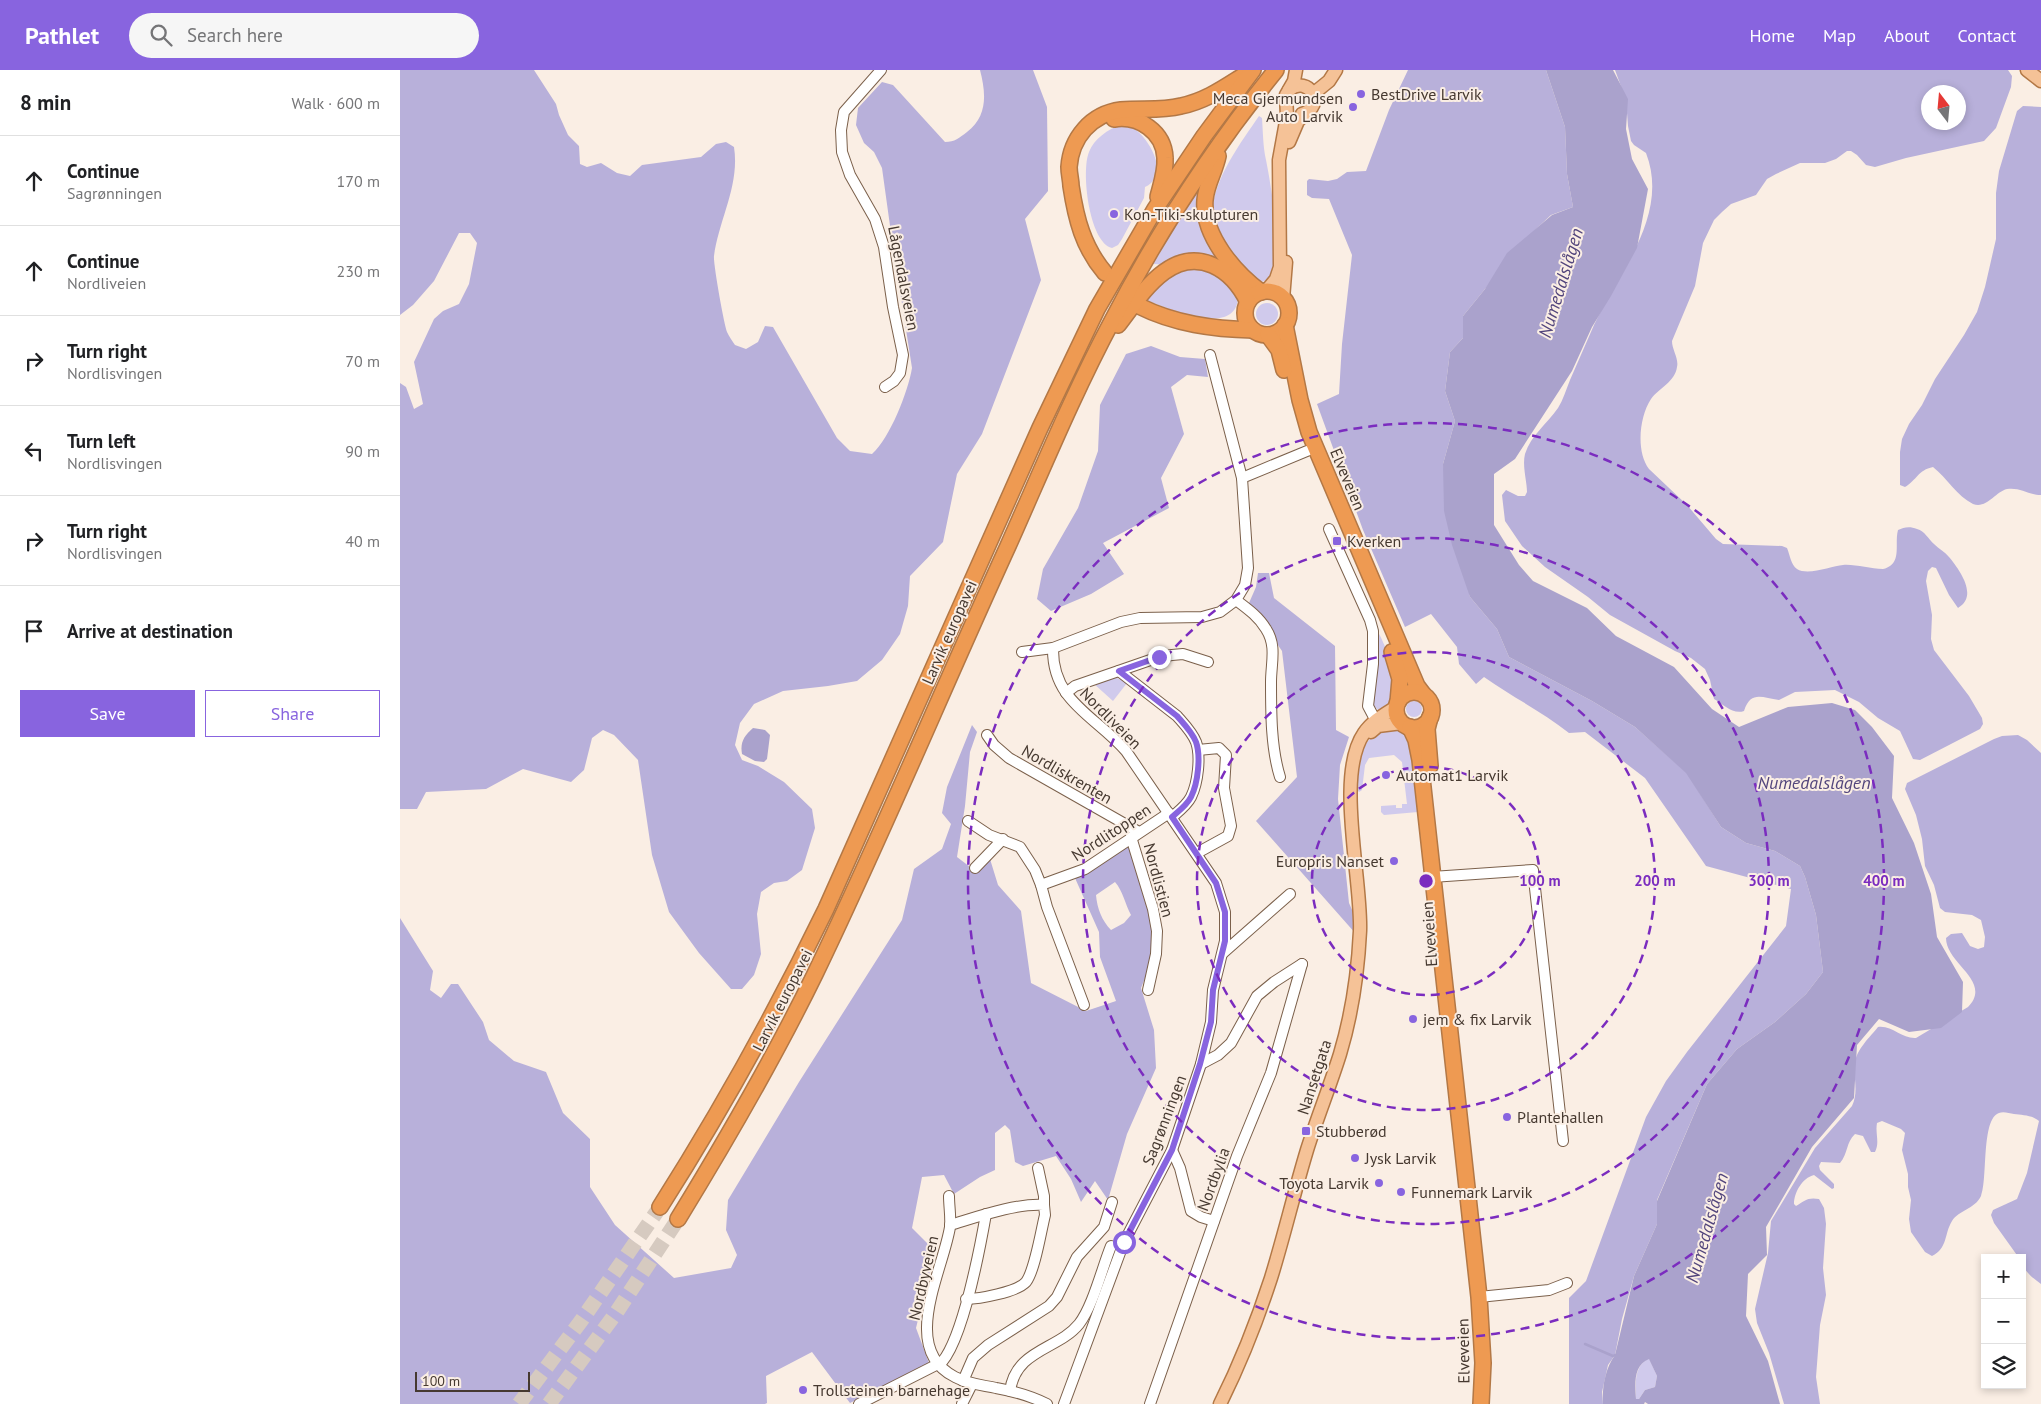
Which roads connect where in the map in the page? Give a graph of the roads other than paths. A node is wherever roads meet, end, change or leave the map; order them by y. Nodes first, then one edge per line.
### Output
1 (881, 70) edge
2 (1252, 70) edge
3 (1296, 70) edge
4 (1303, 70) edge
5 (1336, 70) edge
6 (2028, 70) edge
7 (1275, 71) edge
8 (2041, 81) edge
9 (1289, 90) junction
10 (1311, 91) junction
11 (1286, 105) junction
12 (1308, 112) junction
13 (1220, 145) junction
14 (1072, 187) junction
15 (1155, 208) junction
16 (1106, 273) dead end
17 (1264, 292) junction
18 (1283, 299) junction
19 (1140, 306) dead end
20 (1247, 308) junction
21 (1285, 325) junction
22 (1211, 327) junction
23 (1253, 330) junction
24 (1268, 335) junction
25 (1096, 354) junction
26 (1210, 355) dead end
27 (885, 387) dead end
28 (1307, 451) junction
29 (1242, 478) junction
30 (1329, 529) dead end
31 (1236, 600) junction
32 (1053, 648) junction
33 (1022, 652) dead end
34 (1208, 662) dead end
35 (1119, 671) junction
36 (1066, 693) junction
37 (1423, 694) junction
38 (1397, 704) junction
39 (1430, 717) junction
40 (1377, 724) junction
41 (1406, 725) junction
42 (987, 735) dead end
43 (1198, 750) junction
44 (1280, 778) dead end
45 (1171, 815) junction
46 (968, 821) dead end
47 (1135, 834) junction
48 (1003, 839) junction
49 (1197, 853) junction
50 (975, 868) dead end
51 (1437, 877) junction
52 (1041, 886) junction
53 (1290, 894) dead end
54 (1223, 953) junction
55 (1302, 964) joint
56 (1148, 990) dead end
57 (1084, 1005) dead end
58 (1200, 1064) junction
59 (1563, 1141) dead end
60 (1172, 1150) junction
61 (1038, 1168) dead end
62 (949, 1196) dead end
63 (1112, 1202) dead end
64 (1044, 1204) junction
65 (660, 1207) tunnel mouth
66 (986, 1214) junction
67 (678, 1219) tunnel mouth
68 (1214, 1221) junction
69 (950, 1225) junction
70 (1111, 1246) dead end
71 (1566, 1283) dead end
72 (1479, 1297) junction
73 (966, 1299) junction
74 (938, 1364) junction
75 (967, 1382) junction
76 (1010, 1391) junction
77 (859, 1404) edge
78 (962, 1404) edge
79 (1047, 1404) edge
80 (1064, 1404) edge
81 (1150, 1404) edge
82 (1220, 1404) edge
83 (1481, 1404) edge

1 - 27 street, Lågendalsveien
2 - 14 highway
2 - 15 highway, Larvik europavei
3 - 9 main road
4 - 10 main road
5 - 10 main road
6 - 8 main road
7 - 13 highway, Larvik europavei
9 - 10 main road
9 - 11 main road
10 - 12 main road
11 - 12 main road
11 - 17 main road
12 - 18 main road
13 - 17 highway
13 - 25 highway, Larvik europavei
14 - 15 highway
14 - 16 highway
15 - 65 highway, Larvik europavei
17 - 18 highway
17 - 20 highway
18 - 21 highway
19 - 22 highway
20 - 22 highway
20 - 23 highway
20 - 25 highway
21 - 24 highway
21 - 37 highway, Elveveien
22 - 23 highway
23 - 24 highway
24 - 28 highway, Elveveien
25 - 67 highway, Larvik europavei
26 - 29 street
28 - 29 street
28 - 38 highway, Elveveien
29 - 31 street
30 - 40 street
31 - 32 street
31 - 44 street
32 - 33 street
32 - 36 street, Nordliveien
34 - 35 street
35 - 36 street
35 - 43 street
36 - 45 street, Nordliveien
37 - 38 highway
37 - 39 highway
38 - 40 main road, Nansetgata
38 - 41 highway
39 - 41 highway
39 - 51 highway, Elveveien
40 - 41 main road
40 - 82 main road, Nansetgata
41 - 51 highway, Elveveien
42 - 47 street, Nordliskrenten
43 - 45 street, Nordlitoppen
43 - 49 street
45 - 47 street, Nordlitoppen
45 - 49 street, Nordliveien
46 - 48 street
47 - 52 street, Nordlitoppen
47 - 56 street, Nordlistien
48 - 50 street
48 - 52 street
49 - 54 street, Nordliveien
51 - 59 street
51 - 72 highway, Elveveien
52 - 57 street
53 - 54 street
54 - 58 street, Nordliveien
55 - 58 street, Sagrønningen
55 - 68 street, Nordbylia
58 - 60 street, Sagrønningen
60 - 68 street
60 - 80 street, Sagrønningen
61 - 64 street
62 - 69 street, Nordbyveien
63 - 75 street
64 - 66 street
64 - 73 street
66 - 69 street
66 - 73 street
68 - 81 street, Nordbylia
69 - 74 street, Nordbyveien
70 - 76 street
71 - 72 street, Elveveien
72 - 83 highway, Elveveien
73 - 74 street
74 - 75 street, Nordbyveien
74 - 77 street
75 - 76 street, Nordbyveien
75 - 78 street
76 - 79 street, Nordbyveien

